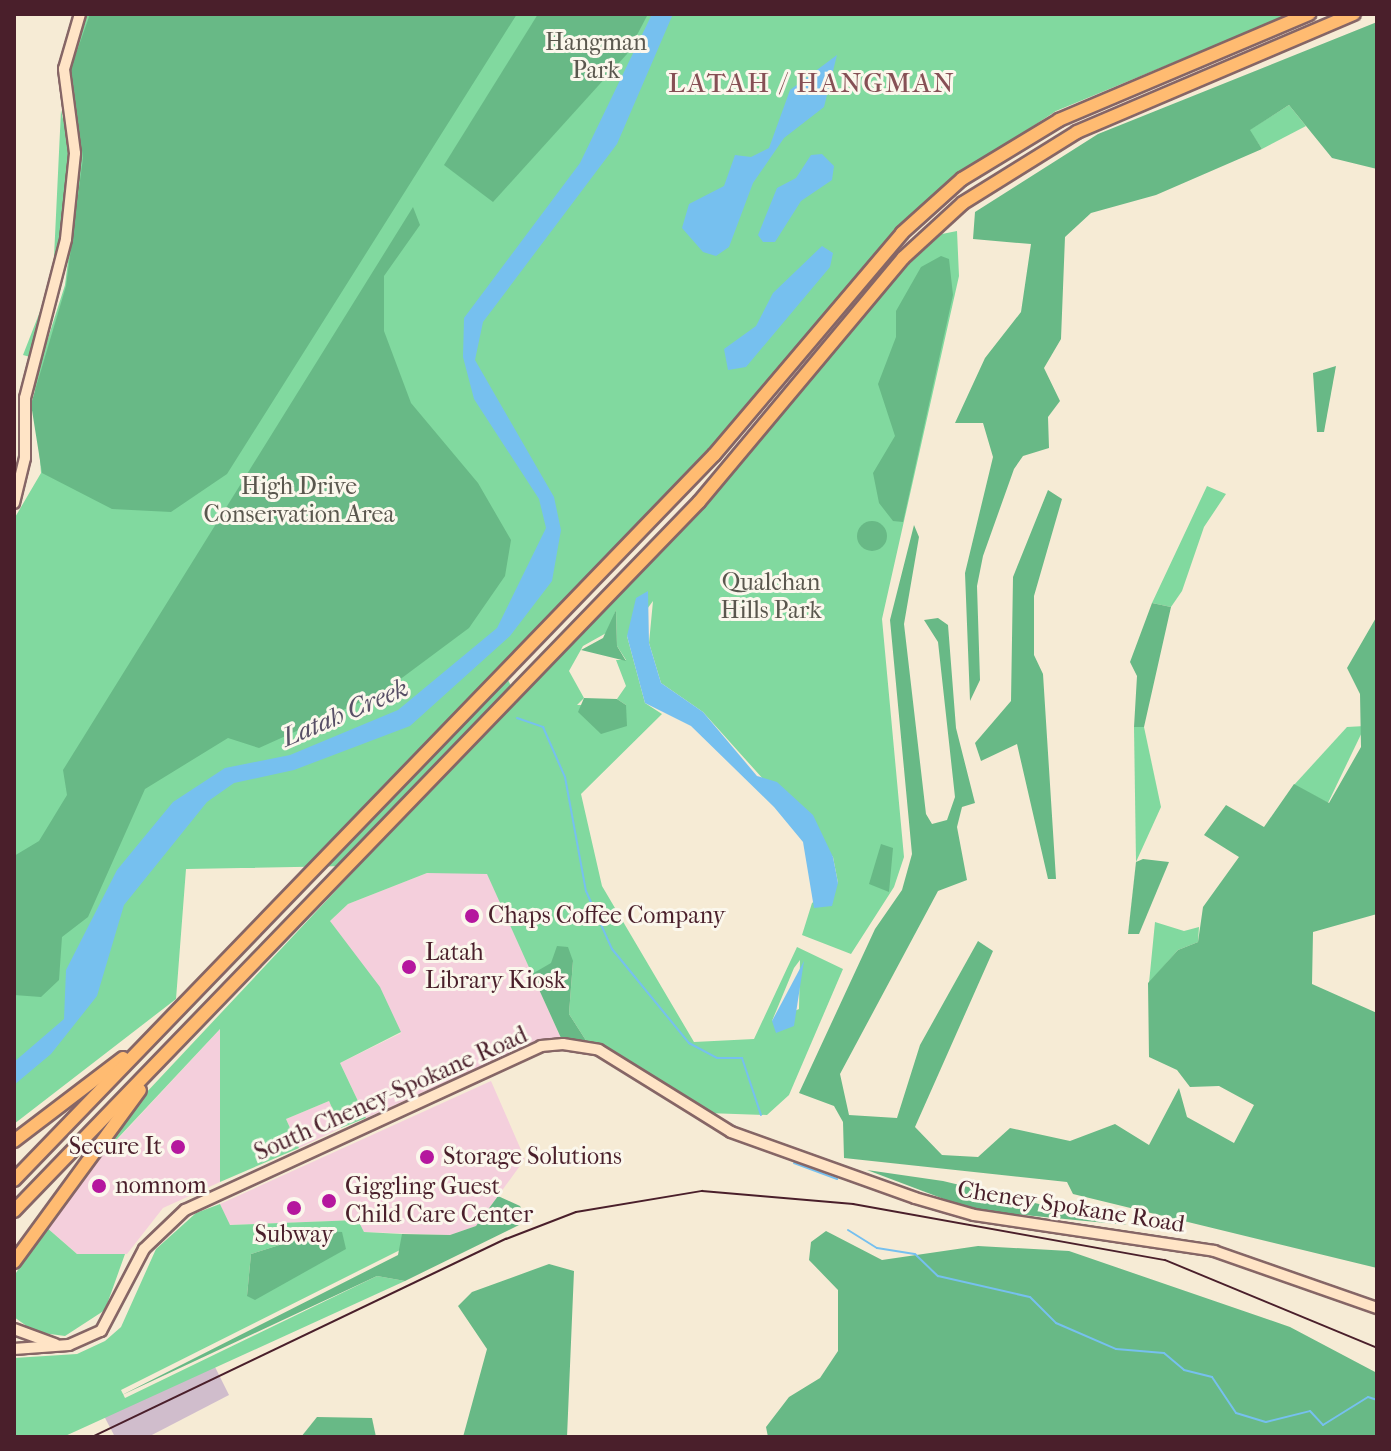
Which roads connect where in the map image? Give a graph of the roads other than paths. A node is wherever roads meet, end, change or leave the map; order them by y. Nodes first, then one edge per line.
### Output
1 (80, 14) edge
2 (1309, 14) edge
3 (1354, 14) edge
4 (14, 503) edge
5 (160, 1029) junction
6 (173, 1046) junction
7 (14, 1141) edge
8 (831, 1167) joint
9 (14, 1180) edge
10 (14, 1211) edge
11 (14, 1262) edge
12 (1377, 1308) edge
13 (14, 1329) edge
14 (60, 1346) junction
15 (14, 1349) edge

1 - 4 main road
2 - 5 highway
3 - 6 highway
5 - 7 highway
5 - 9 highway
6 - 10 highway
6 - 11 highway
8 - 12 main road, Cheney Spokane Road
8 - 14 main road, South Cheney-Spokane Road
13 - 14 main road
14 - 15 main road, South Cheney-Spokane Road

